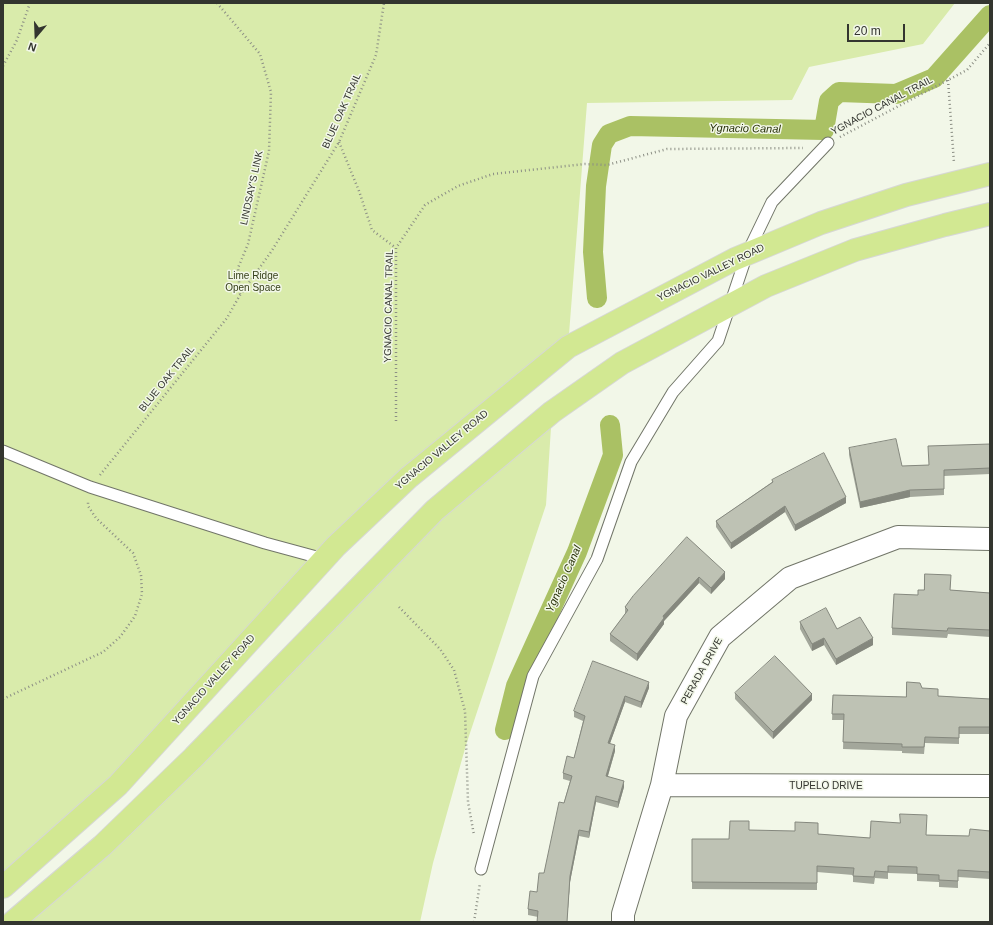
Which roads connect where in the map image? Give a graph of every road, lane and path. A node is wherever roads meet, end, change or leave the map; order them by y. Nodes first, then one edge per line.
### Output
1 (30, 3) edge
2 (217, 3) edge
3 (384, 3) edge
4 (990, 43) edge
5 (3, 66) edge
6 (948, 80) junction
7 (339, 142) junction
8 (828, 143) junction
9 (990, 174) edge
10 (956, 183) junction
11 (990, 214) edge
12 (396, 248) junction
13 (747, 254) junction
14 (240, 294) junction
15 (729, 306) junction
16 (396, 421) dead end
17 (3, 451) edge
18 (90, 487) junction
19 (990, 539) edge
20 (324, 559) junction
21 (399, 607) dead end
22 (3, 700) edge
23 (662, 785) junction
24 (990, 786) edge
25 (481, 869) junction
26 (3, 887) edge
27 (13, 922) edge
28 (474, 922) edge
29 (623, 922) edge

1 - 5 path
2 - 14 path, LINDSAY'S LINK
3 - 7 path, BLUE OAK TRAIL
4 - 6 path, YGNACIO CANAL TRAIL
6 - 8 path, YGNACIO CANAL TRAIL
6 - 10 path
7 - 12 path
7 - 14 path, BLUE OAK TRAIL
8 - 12 path, YGNACIO CANAL TRAIL
8 - 13 lane
9 - 10 highway, YGNACIO VALLEY ROAD
10 - 13 highway, YGNACIO VALLEY ROAD
11 - 15 highway
12 - 16 path, YGNACIO CANAL TRAIL
13 - 15 lane
13 - 20 highway, YGNACIO VALLEY ROAD
14 - 18 path, BLUE OAK TRAIL
15 - 25 lane
15 - 27 highway
17 - 18 lane
18 - 20 lane
18 - 22 path
19 - 23 street, PERADA DRIVE
20 - 26 highway, YGNACIO VALLEY ROAD
21 - 25 path
23 - 24 street, TUPELO DRIVE
23 - 29 street, PERADA DRIVE
25 - 28 path

